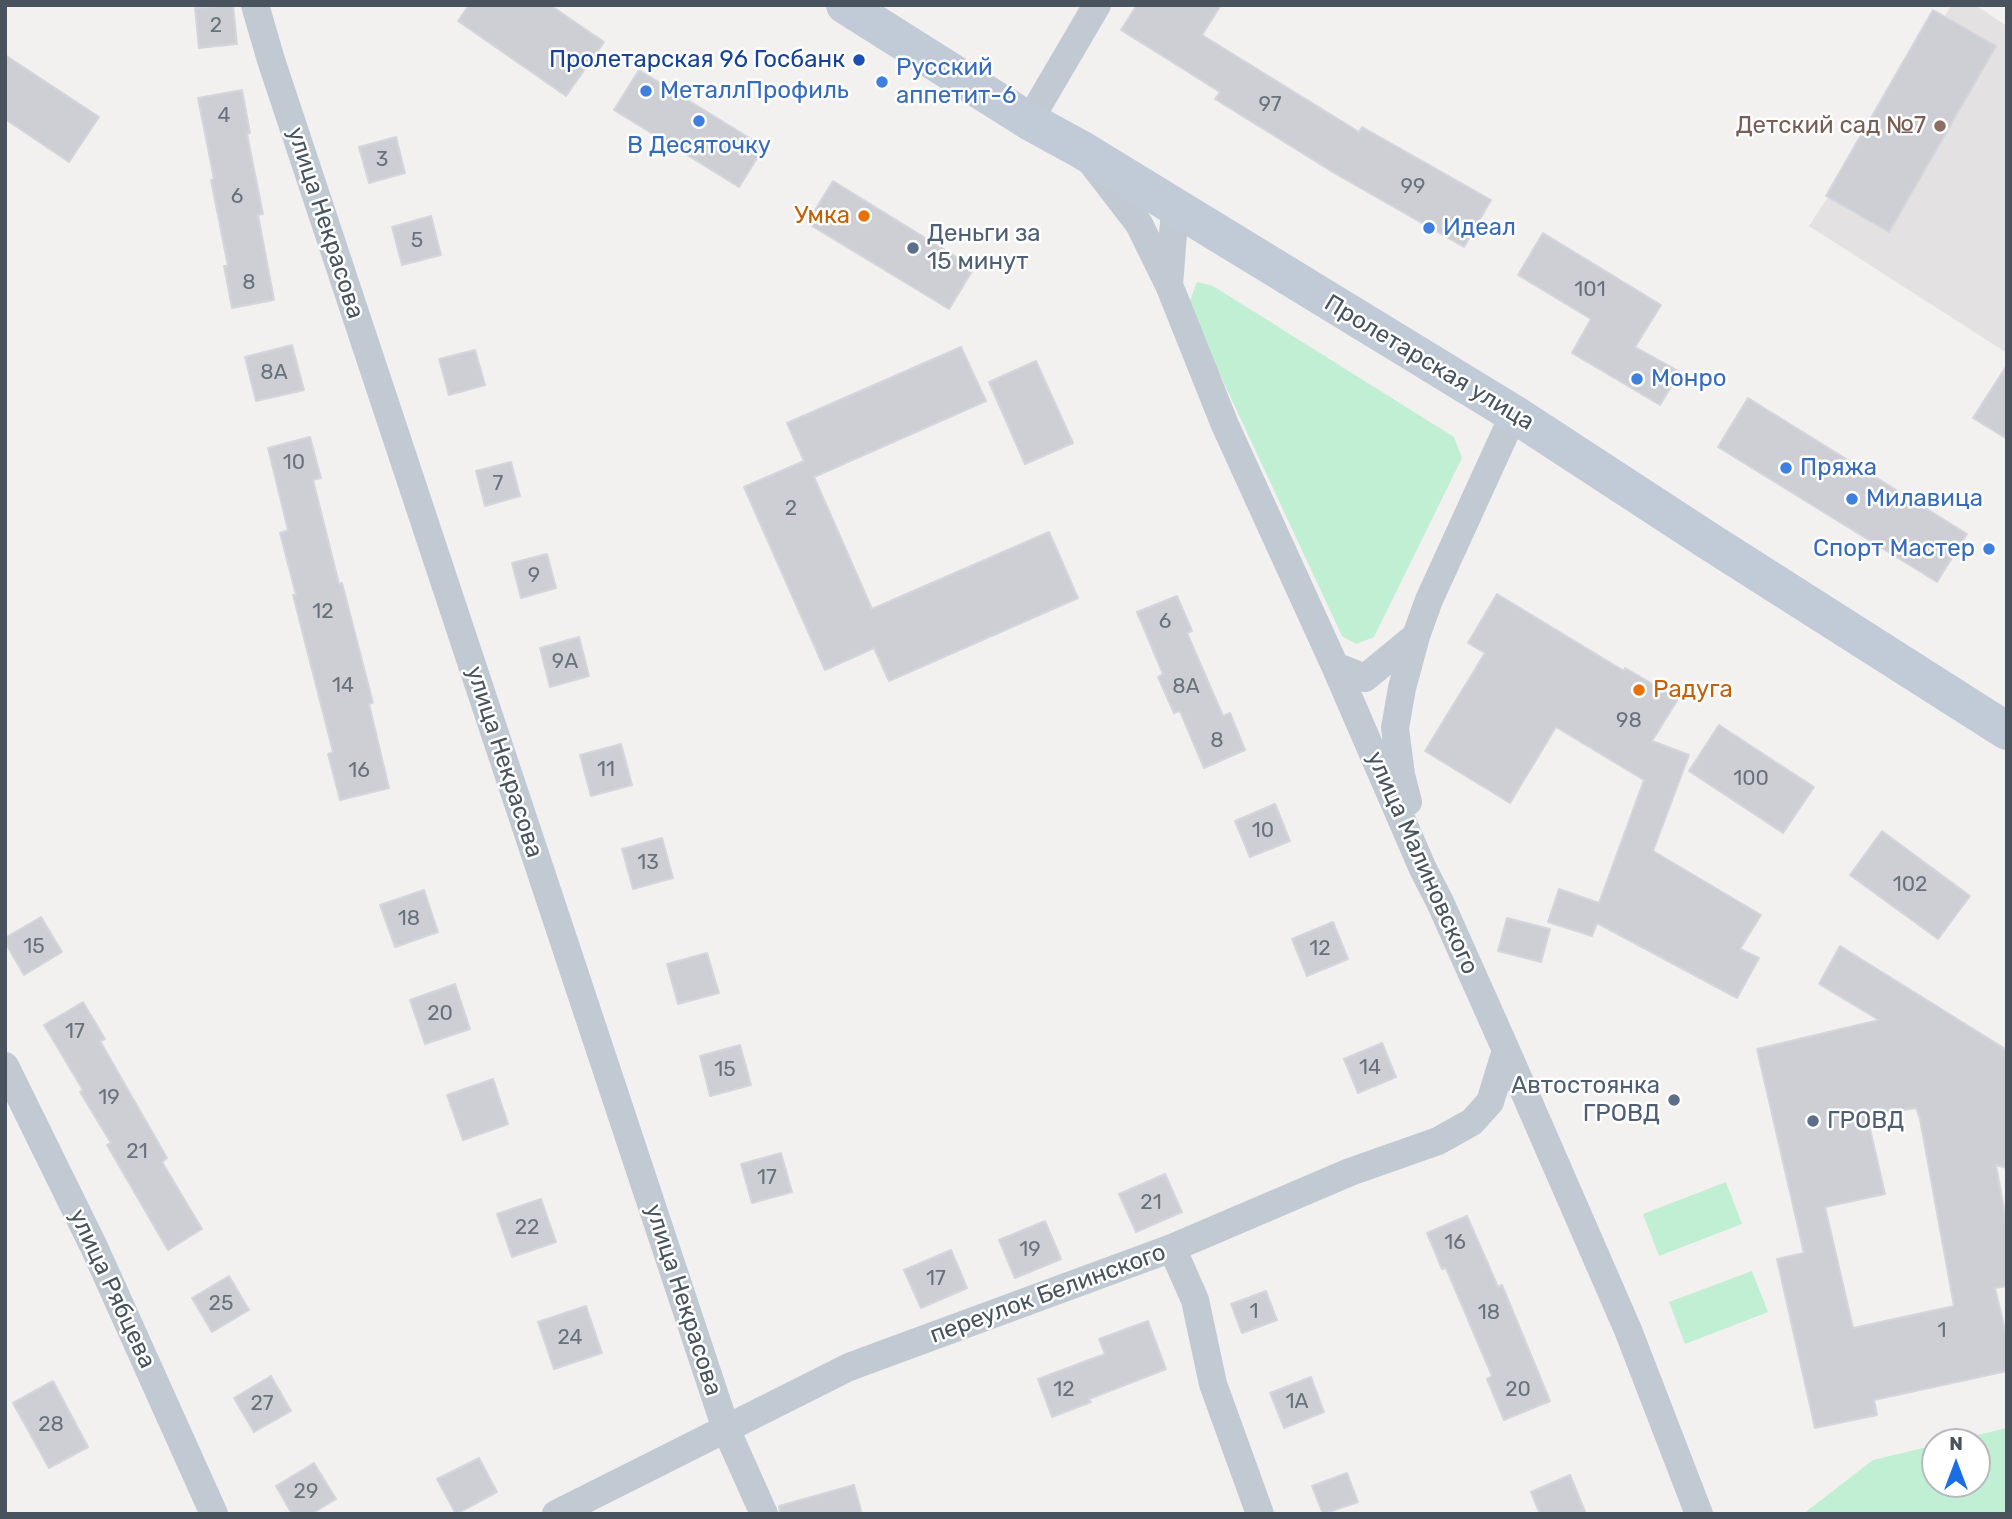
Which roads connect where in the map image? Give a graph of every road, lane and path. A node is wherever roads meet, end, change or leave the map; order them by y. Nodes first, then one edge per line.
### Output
1 (255, 5) edge
2 (845, 5) edge
3 (1097, 5) edge
4 (1028, 121) junction
5 (1082, 150) junction
6 (1175, 209) junction
7 (1169, 285) junction
8 (1514, 414) junction
9 (1416, 636) junction
10 (1335, 666) junction
11 (2007, 731) edge
12 (1423, 869) junction
13 (1506, 1049) junction
14 (5, 1066) edge
15 (1172, 1248) junction
16 (726, 1429) junction
17 (214, 1514) edge
18 (556, 1514) edge
19 (764, 1514) edge
20 (1260, 1514) edge
21 (1699, 1514) edge

1 - 16 street, улица Некрасова
2 - 4 main road, Пролетарская улица
3 - 4 street
4 - 5 main road, Пролетарская улица
5 - 6 main road, Пролетарская улица
5 - 7 street
6 - 7 street, улица Малиновского
6 - 8 main road, Пролетарская улица
7 - 10 street, улица Малиновского
8 - 9 street
8 - 11 main road, Пролетарская улица
9 - 10 street
9 - 12 street
10 - 12 street, улица Малиновского
12 - 13 street, улица Малиновского
13 - 15 street, переулок Белинского
13 - 21 street, улица Малиновского
14 - 17 street, улица Рябцева
15 - 16 street, переулок Белинского
15 - 20 street
16 - 18 street, переулок Белинского
16 - 19 street, улица Некрасова

